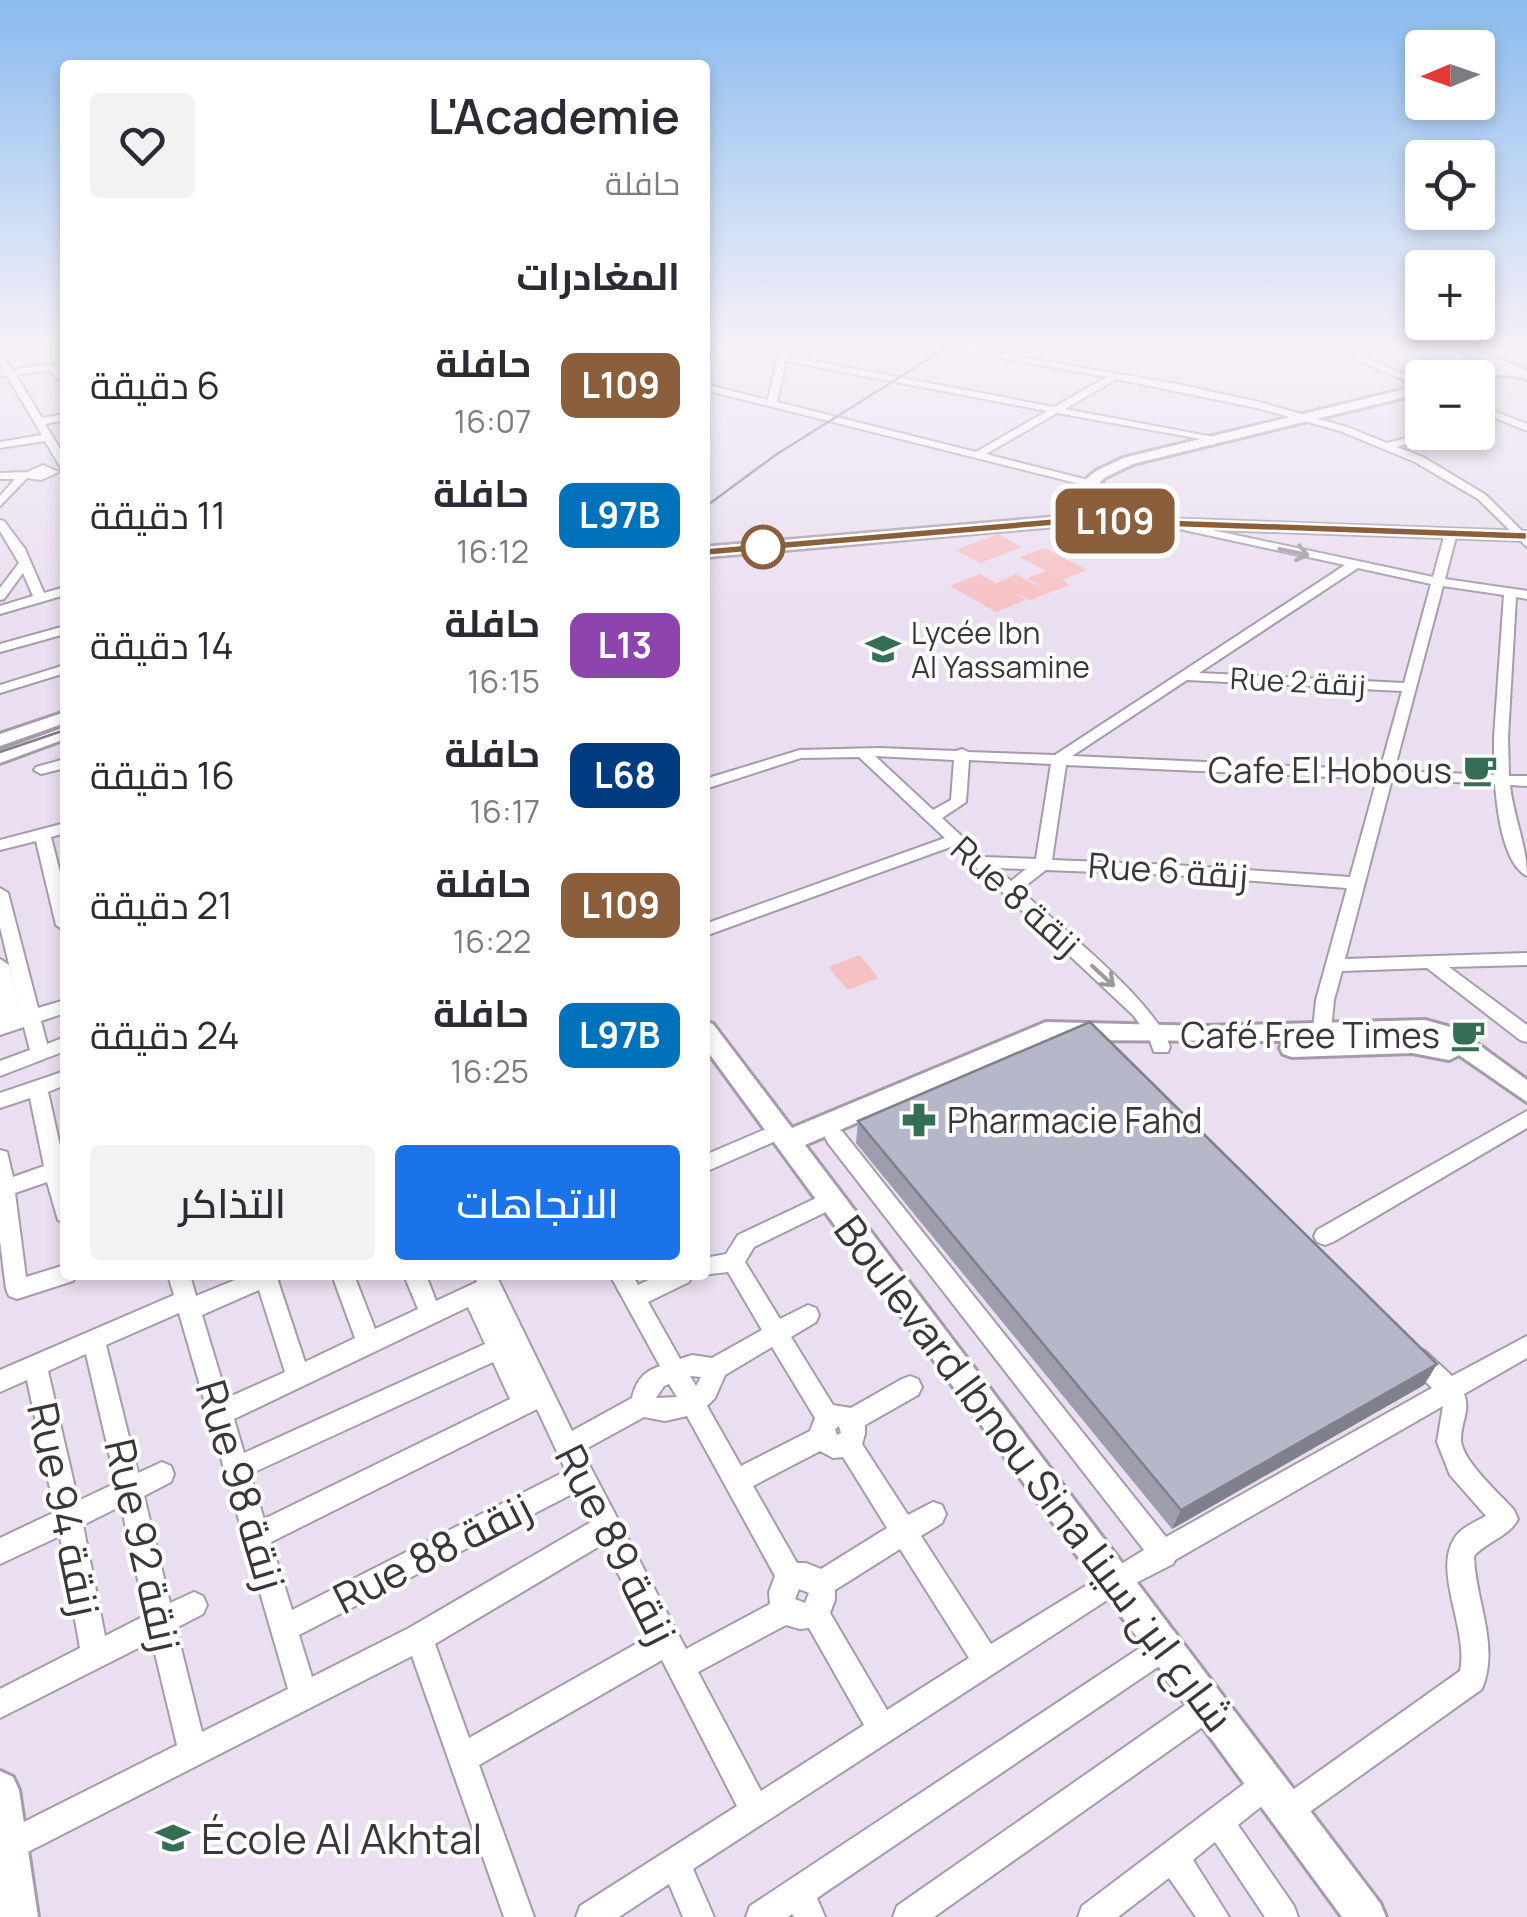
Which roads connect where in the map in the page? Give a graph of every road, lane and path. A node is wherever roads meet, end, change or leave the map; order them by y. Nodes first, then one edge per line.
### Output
1 (906, 436) edge
2 (1009, 436) edge
3 (1190, 436) edge
4 (1224, 436) edge
5 (1238, 436) edge
6 (1361, 436) edge
7 (1208, 440) junction
8 (55, 442) edge
9 (1405, 442) edge
10 (0, 446) edge
11 (1388, 446) junction
12 (979, 454) junction
13 (60, 468) edge
14 (27, 475) junction
15 (0, 476) edge
16 (1094, 484) junction
17 (0, 503) edge
18 (1071, 516) junction
19 (0, 523) edge
20 (1165, 523) junction
21 (1451, 534) junction
22 (1524, 534) edge
23 (710, 542) edge
24 (710, 552) edge
25 (24, 564) junction
26 (1354, 565) junction
27 (1440, 582) junction
28 (60, 592) edge
29 (1510, 594) junction
30 (1527, 595) edge
31 (0, 596) edge
32 (40, 598) junction
33 (0, 610) edge
34 (60, 636) edge
35 (1509, 644) junction
36 (1527, 644) edge
37 (0, 647) edge
38 (60, 671) edge
39 (1186, 676) junction
40 (1409, 686) junction
41 (0, 689) edge
42 (60, 719) edge
43 (60, 735) edge
44 (0, 740) edge
45 (1087, 740) junction
46 (862, 752) junction
47 (962, 753) junction
48 (0, 757) edge
49 (1061, 758) junction
50 (1102, 760) junction
51 (60, 764) edge
52 (41, 770) dead end
53 (1388, 776) junction
54 (1527, 780) edge
55 (1500, 781) junction
56 (710, 782) edge
57 (930, 818) junction
58 (60, 829) edge
59 (42, 834) junction
60 (955, 840) junction
61 (0, 845) edge
62 (1524, 860) edge
63 (981, 862) junction
64 (1044, 864) junction
65 (1354, 883) junction
66 (1010, 890) junction
67 (0, 892) edge
68 (60, 895) edge
69 (710, 928) edge
70 (5, 960) edge
71 (1525, 961) edge
72 (1334, 964) junction
73 (1434, 965) junction
74 (60, 1008) edge
75 (14, 1024) edge
76 (60, 1035) edge
77 (1527, 1035) edge
78 (710, 1037) edge
79 (1326, 1038) junction
80 (1439, 1039) junction
81 (1159, 1040) junction
82 (60, 1045) edge
83 (39, 1047) junction
84 (0, 1069) edge
85 (60, 1080) edge
86 (37, 1088) junction
87 (1527, 1093) edge
88 (0, 1102) edge
89 (1527, 1108) edge
90 (1527, 1119) edge
91 (834, 1137) junction
92 (788, 1142) junction
93 (0, 1158) edge
94 (710, 1163) edge
95 (54, 1171) junction
96 (5, 1188) junction
97 (60, 1194) edge
98 (832, 1200) junction
99 (1324, 1236) dead end
100 (734, 1262) junction
101 (710, 1266) edge
102 (60, 1276) edge
103 (250, 1280) edge
104 (269, 1280) edge
105 (344, 1280) edge
106 (417, 1280) edge
107 (624, 1280) edge
108 (671, 1280) edge
109 (483, 1285) edge
110 (184, 1295) edge
111 (633, 1298) junction
112 (431, 1315) junction
113 (808, 1316) dead end
114 (776, 1333) junction
115 (1394, 1336) edge
116 (94, 1341) junction
117 (369, 1344) junction
118 (507, 1345) junction
119 (1527, 1346) edge
120 (34, 1365) junction
121 (714, 1368) junction
122 (674, 1371) junction
123 (298, 1377) junction
124 (0, 1380) edge
125 (910, 1387) dead end
126 (1451, 1391) junction
127 (533, 1399) junction
128 (691, 1402) junction
129 (642, 1405) junction
130 (221, 1413) junction
131 (838, 1430) junction
132 (567, 1446) junction
133 (237, 1468) junction
134 (162, 1474) dead end
135 (580, 1476) junction
136 (738, 1481) junction
137 (129, 1490) junction
138 (933, 1514) dead end
139 (68, 1520) junction
140 (608, 1526) junction
141 (905, 1533) junction
142 (258, 1535) junction
143 (0, 1551) edge
144 (1164, 1556) junction
145 (791, 1578) junction
146 (1115, 1580) junction
147 (817, 1598) junction
148 (194, 1604) dead end
149 (787, 1610) junction
150 (163, 1619) junction
151 (284, 1628) junction
152 (419, 1638) junction
153 (1164, 1646) junction
154 (95, 1654) junction
155 (673, 1655) junction
156 (986, 1660) junction
157 (304, 1696) junction
158 (0, 1704) edge
159 (1208, 1706) junction
160 (882, 1728) junction
161 (192, 1750) junction
162 (464, 1757) junction
163 (1267, 1784) junction
164 (0, 1790) edge
165 (755, 1810) junction
166 (1286, 1811) junction
167 (1218, 1821) junction
168 (9, 1846) junction
169 (1172, 1856) junction
170 (675, 1862) junction
171 (804, 1905) edge
172 (1107, 1913) edge
173 (17, 1916) edge
174 (518, 1917) edge
175 (591, 1917) edge
176 (699, 1917) edge
177 (762, 1917) edge
178 (908, 1917) edge
179 (1214, 1917) edge
180 (1283, 1917) edge
181 (1366, 1917) edge

1 - 12 street
2 - 12 street
3 - 7 street
4 - 7 main road
5 - 16 main road
6 - 11 street
7 - 16 main road
8 - 10 street
9 - 11 street
11 - 22 street
12 - 16 street
13 - 14 street
14 - 15 street
14 - 17 street
16 - 18 main road
18 - 20 main road
18 - 22 main road
18 - 23 main road
18 - 24 main road
19 - 25 street
20 - 21 main road
20 -> 26 street
21 - 22 main road
21 - 27 street
25 - 31 street
25 - 32 street
26 - 27 street
26 - 39 street
27 - 29 street
27 - 40 street
28 - 32 street
29 - 30 street
29 - 35 street
32 - 33 street
34 - 37 street
35 - 36 street
35 - 55 street
38 - 41 street
39 - 40 street, Rue 2 زنقة
39 - 45 street
40 - 53 street
42 - 44 main road
43 - 48 main road
45 - 49 street
45 - 50 street
46 - 47 street
46 - 56 street
46 - 57 street, Rue 8 زنقة
47 - 49 street
47 - 57 street
49 - 50 street
49 - 64 street
50 - 53 street
51 - 52 street
53 - 55 street
53 - 65 street
54 - 55 street
55 - 62 street
57 - 60 street, Rue 8 زنقة
58 - 59 street
59 - 61 street
59 - 68 street
60 - 63 street, Rue 8 زنقة
60 - 69 street
63 - 64 street, Rue 6 زنقة
63 - 66 street, Rue 8 زنقة
64 - 65 street, Rue 6 زنقة
64 - 66 street
65 - 72 street
66 -> 81 street, Rue 8 زنقة
67 - 70 street
70 - 75 street
71 - 73 street
72 - 73 street
72 - 79 street
73 - 77 street
74 - 75 street
75 - 83 street
76 - 83 street
78 - 92 main road, Boulevard Ibnou Sina شارع ابن سينا
79 - 80 main road
79 - 81 main road
80 - 87 main road
80 - 89 main road
81 - 91 main road
81 - 92 main road
82 - 83 street
83 - 84 street
85 - 86 street
86 - 88 street
86 - 95 street
90 - 99 street
91 - 92 main road
91 - 144 street
92 - 94 street
92 - 98 main road, Boulevard Ibnou Sina شارع ابن سينا
93 - 96 street
95 - 96 street
95 - 97 street
96 - 102 street
98 - 100 street
98 - 146 main road, Boulevard Ibnou Sina شارع ابن سينا
100 - 101 street
100 - 114 street
103 - 110 street
104 - 123 street
105 - 117 street
106 - 112 street
107 - 111 street
108 - 111 street
109 - 112 street
109 - 118 street, Rue 89 زنقة
110 - 116 street
110 - 130 street, Rue 98 زنقة
111 - 122 street
112 - 117 street
113 - 114 street
114 - 121 street
114 - 131 street
115 - 126 street
116 - 120 street
116 - 137 street, Rue 92 زنقة
117 - 123 street
118 - 127 street, Rue 89 زنقة
118 - 133 street
119 - 126 street
120 - 124 street
120 - 139 street, Rue 94 زنقة
121 - 122 street
121 - 128 street
122 - 128 street
122 - 129 street
123 - 130 street
125 - 131 street
126 - 144 street
126 - 166 street
127 - 132 street, Rue 89 زنقة
127 - 142 street
128 - 129 street
128 - 136 street
129 - 132 street
130 - 133 street, Rue 98 زنقة
131 - 136 street
131 - 141 street
132 - 135 street, Rue 89 زنقة
133 - 142 street, Rue 98 زنقة
134 - 137 street
135 - 140 street, Rue 89 زنقة
135 - 151 street, Rue 88 زنقة
136 - 145 street
137 - 139 street
137 - 150 street, Rue 92 زنقة
138 - 141 street
139 - 143 street
139 - 154 street, Rue 94 زنقة
140 - 152 street
140 - 155 street, Rue 89 زنقة
141 - 147 street
141 - 156 street
142 - 151 street, Rue 98 زنقة
144 - 146 street
145 - 147 street
145 - 149 street
146 - 153 main road, Boulevard Ibnou Sina شارع ابن سينا
146 - 156 street
147 - 149 street
147 - 160 street
148 - 150 street
149 - 155 street
150 - 154 street
150 - 161 street, Rue 92 زنقة
151 - 157 street, Rue 98 زنقة
152 - 157 street
152 - 162 street
153 - 159 main road, Boulevard Ibnou Sina شارع ابن سينا
153 - 171 street
154 - 158 street
155 - 162 street
155 - 165 street, Rue 89 زنقة
156 - 160 street
157 - 161 street
159 - 163 main road, Boulevard Ibnou Sina شارع ابن سينا
159 - 178 street
160 - 165 street
161 - 168 street
162 - 174 street
163 - 166 main road, Boulevard Ibnou Sina شارع ابن سينا
163 - 167 street
164 - 168 main road
165 - 170 street
166 - 181 main road, Boulevard Ibnou Sina شارع ابن سينا
167 - 169 street
167 - 180 street
168 - 173 main road
169 - 172 street
169 - 179 street
170 - 175 street
170 - 176 street
171 - 177 street

